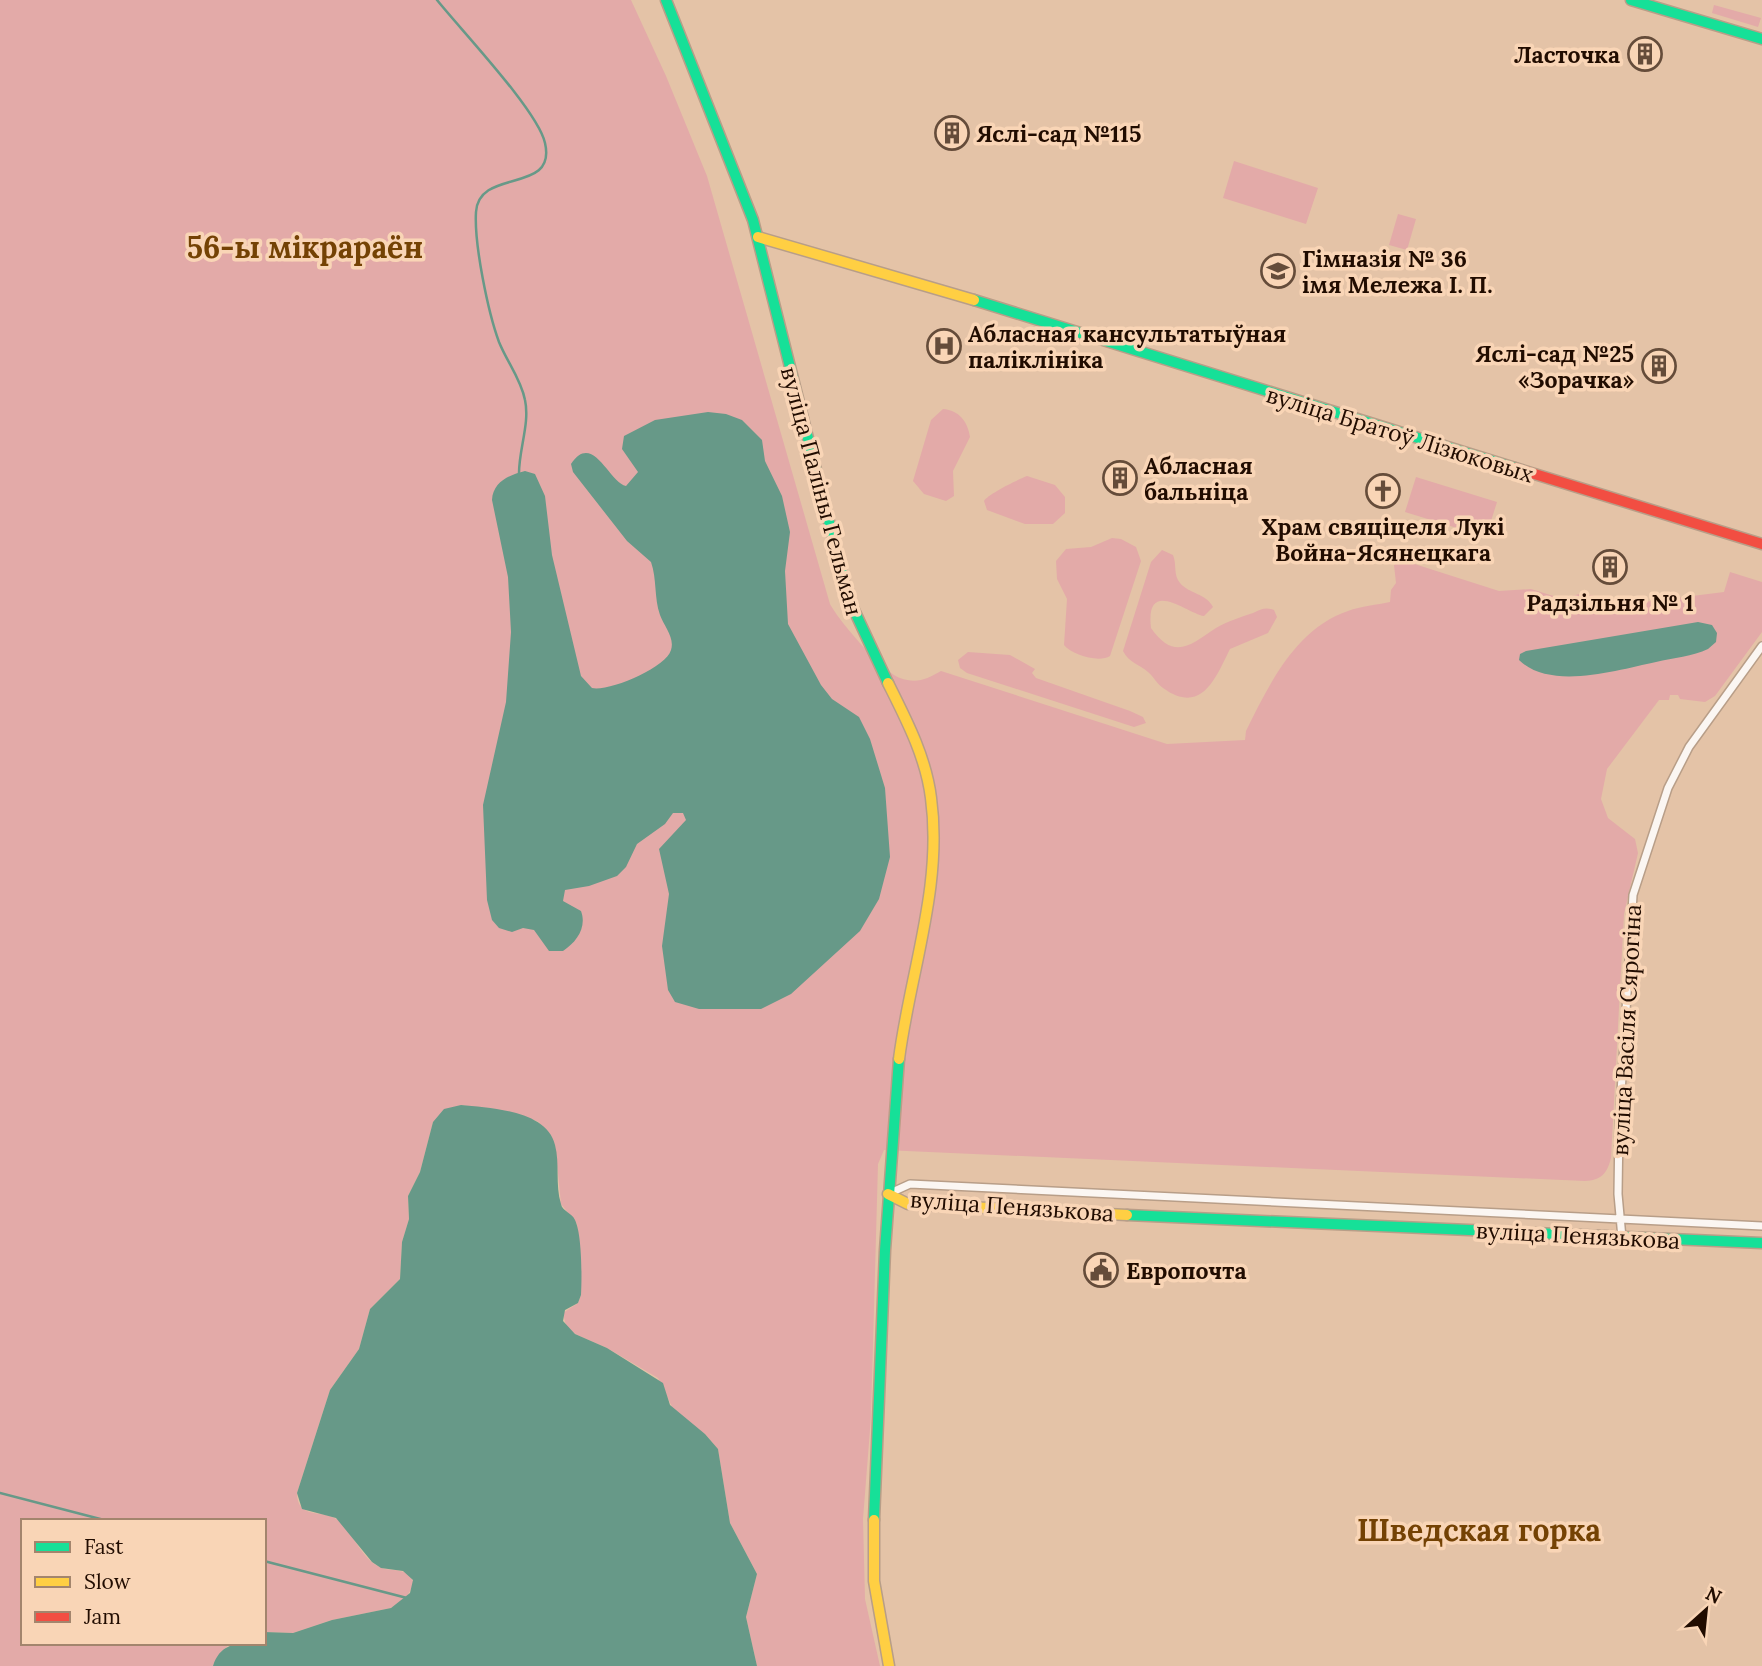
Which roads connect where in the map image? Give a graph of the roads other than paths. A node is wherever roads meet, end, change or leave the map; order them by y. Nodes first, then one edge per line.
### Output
1 (666, 0) edge
2 (1632, 0) edge
3 (1762, 39) edge
4 (758, 237) junction
5 (1762, 544) edge
6 (1762, 646) edge
7 (888, 1194) junction
8 (1621, 1219) junction
9 (1762, 1226) edge
10 (1622, 1238) junction
11 (1762, 1243) edge
12 (889, 1666) edge

1 - 4 street, вуліца Паліны Гельман
2 - 3 street
4 - 5 street, вуліца Братоў Лізюковых
4 - 7 street, вуліца Паліны Гельман
6 - 8 street, вуліца Васіля Сярогіна
7 - 8 street, вуліца Пенязькова
7 - 10 street, вуліца Пенязькова
7 - 12 street, вуліца Паліны Гельман
8 - 9 street, вуліца Пенязькова
8 - 10 street, вуліца Васіля Сярогіна
10 - 11 street, вуліца Пенязькова

